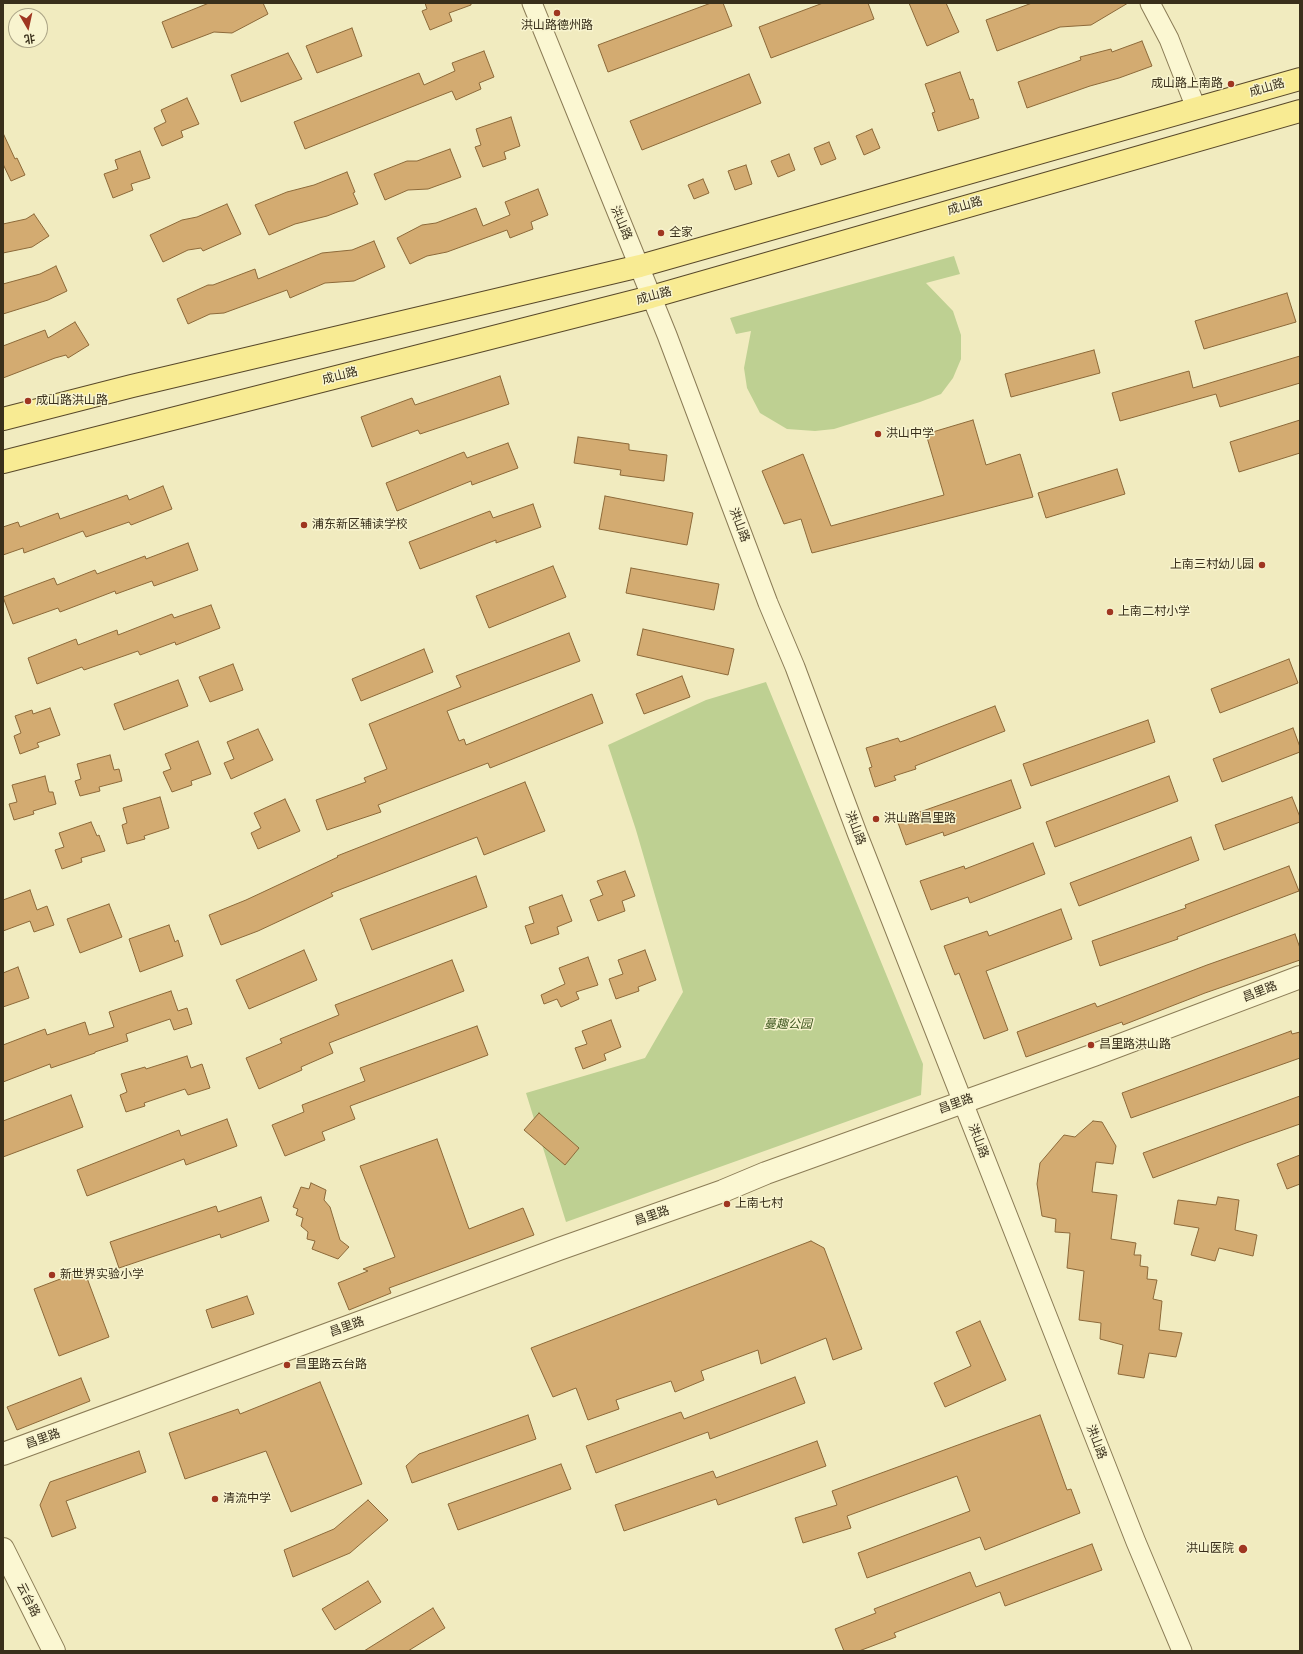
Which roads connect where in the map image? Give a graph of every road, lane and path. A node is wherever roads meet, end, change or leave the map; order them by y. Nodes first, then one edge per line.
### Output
1 (532, 3) edge
2 (1150, 3) edge
3 (1300, 79) edge
4 (1196, 108) junction
5 (1300, 111) edge
6 (640, 266) junction
7 (651, 297) junction
8 (3, 419) edge
9 (3, 462) edge
10 (1300, 977) edge
11 (962, 1102) junction
12 (3, 1454) edge
13 (3, 1549) edge
14 (54, 1651) edge
15 (1182, 1651) edge

1 - 6 street, 洪山路
2 - 4 street
3 - 4 main road, 成山路
4 - 6 main road, 成山路
5 - 7 main road, 成山路
6 - 7 street, 洪山路
6 - 8 main road, 成山路
7 - 9 main road, 成山路
7 - 11 street, 洪山路
10 - 11 street, 昌里路
11 - 12 street, 昌里路
11 - 15 street, 洪山路
13 - 14 street, 云台路

